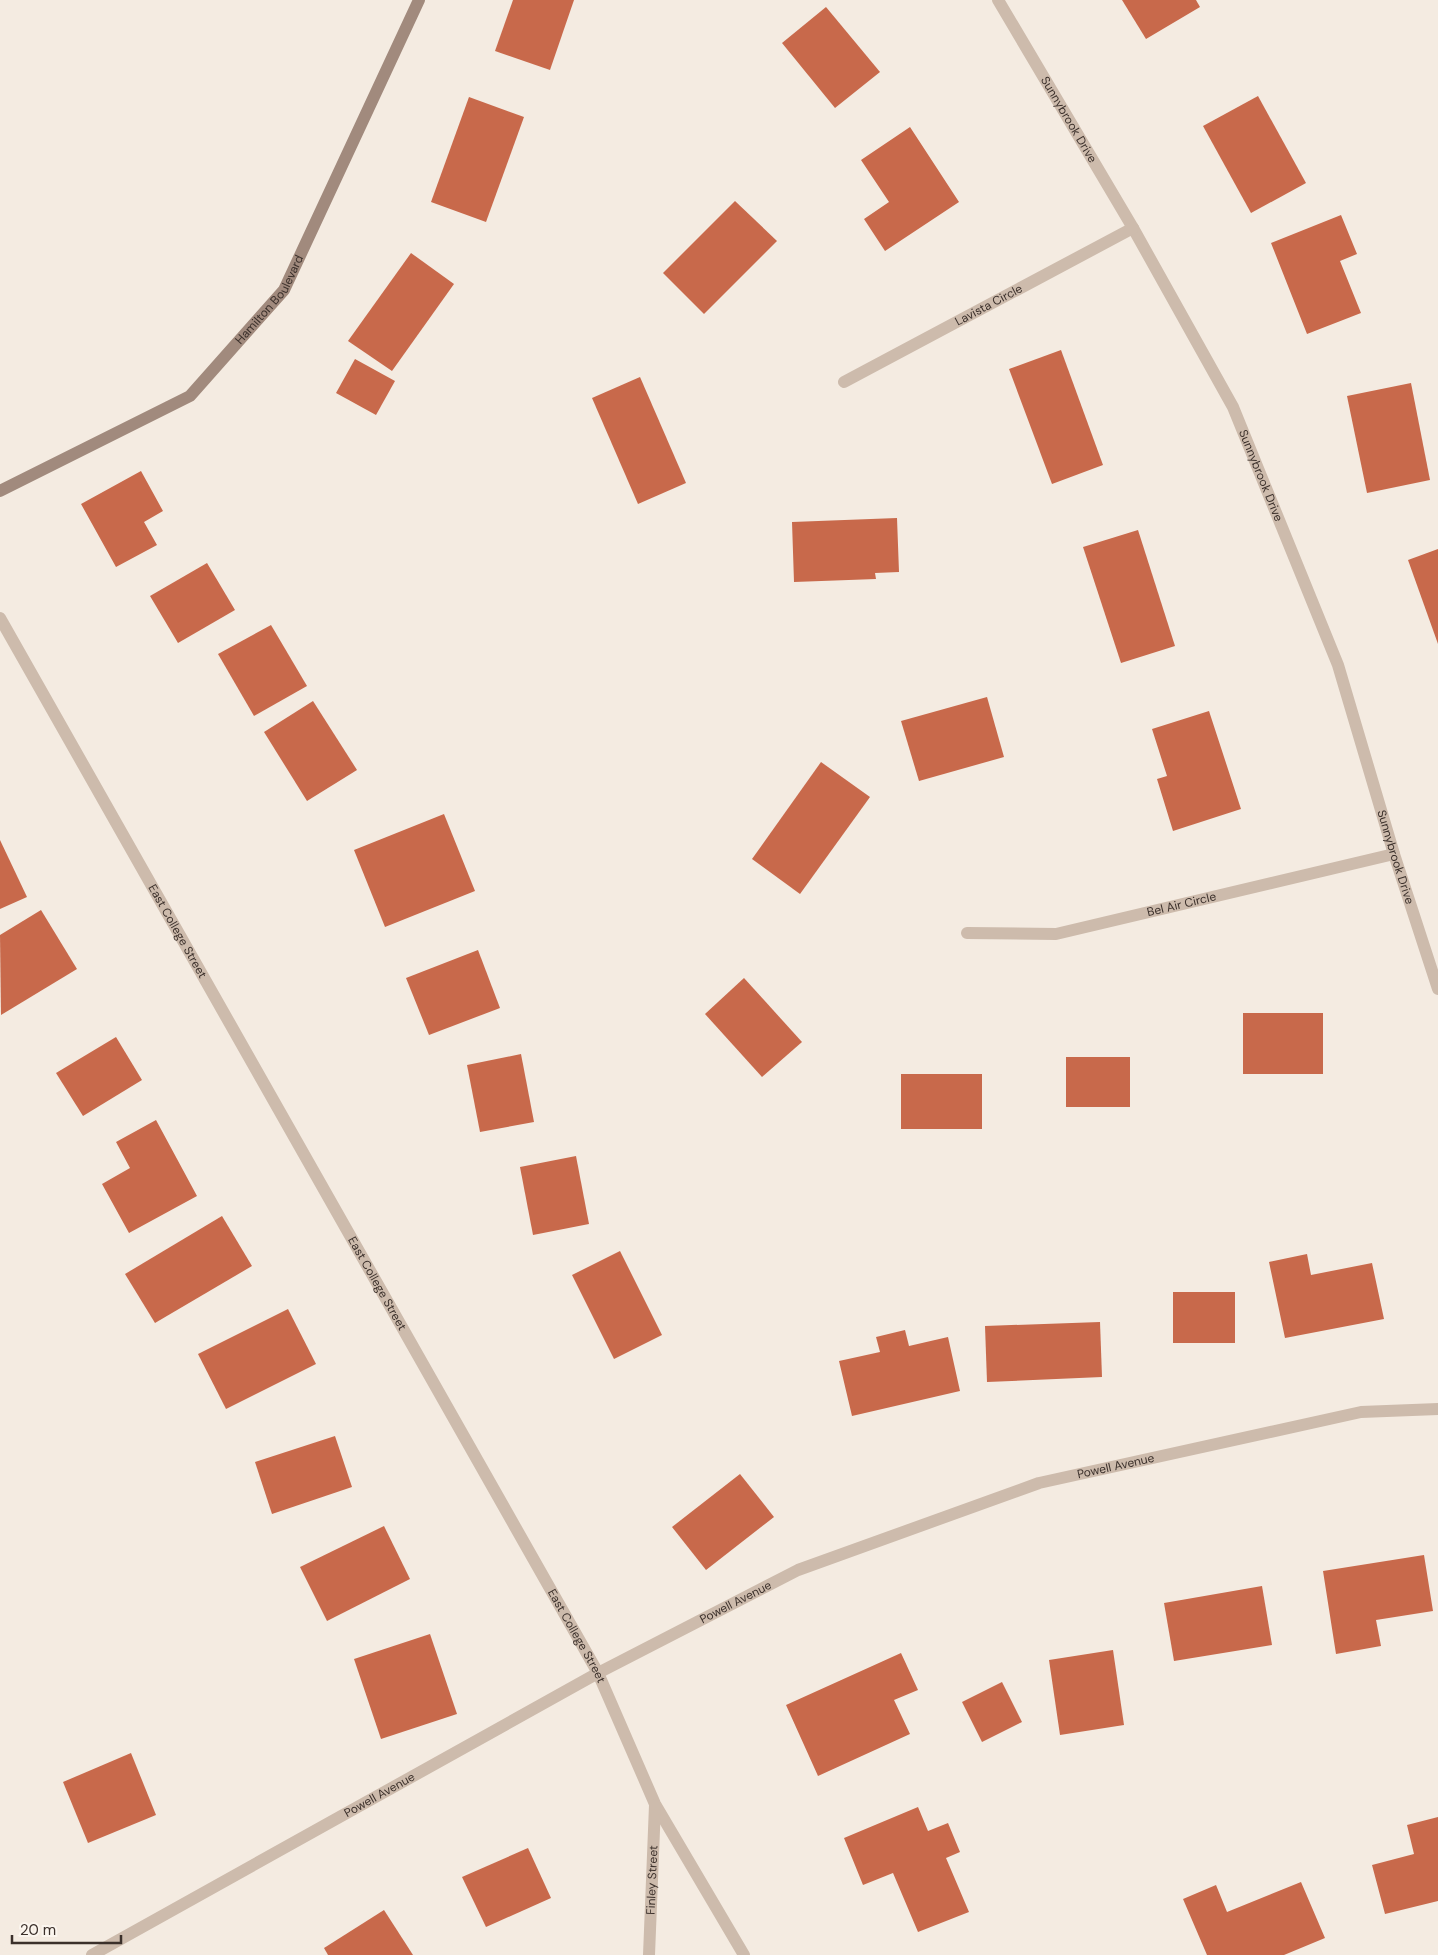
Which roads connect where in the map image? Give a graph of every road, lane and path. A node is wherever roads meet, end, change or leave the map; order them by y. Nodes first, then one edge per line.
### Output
1 (419, 0) edge
2 (998, 0) edge
3 (1133, 228) junction
4 (844, 382) dead end
5 (0, 491) edge
6 (0, 618) edge
7 (1394, 854) junction
8 (967, 933) dead end
9 (1438, 989) edge
10 (1438, 1409) edge
11 (598, 1673) junction
12 (655, 1804) junction
13 (92, 1955) edge
14 (649, 1955) edge
15 (744, 1955) edge

1 - 5 street, Hamilton Boulevard
2 - 3 street, Sunnybrook Drive
3 - 4 street, Lavista Circle
3 - 7 street, Sunnybrook Drive
6 - 11 street, East College Street
7 - 8 street, Bel Air Circle
7 - 9 street, Sunnybrook Drive
10 - 11 street, Powell Avenue
11 - 12 street, East College Street
11 - 13 street, Powell Avenue
12 - 14 street, Finley Street
12 - 15 street, East College Street

